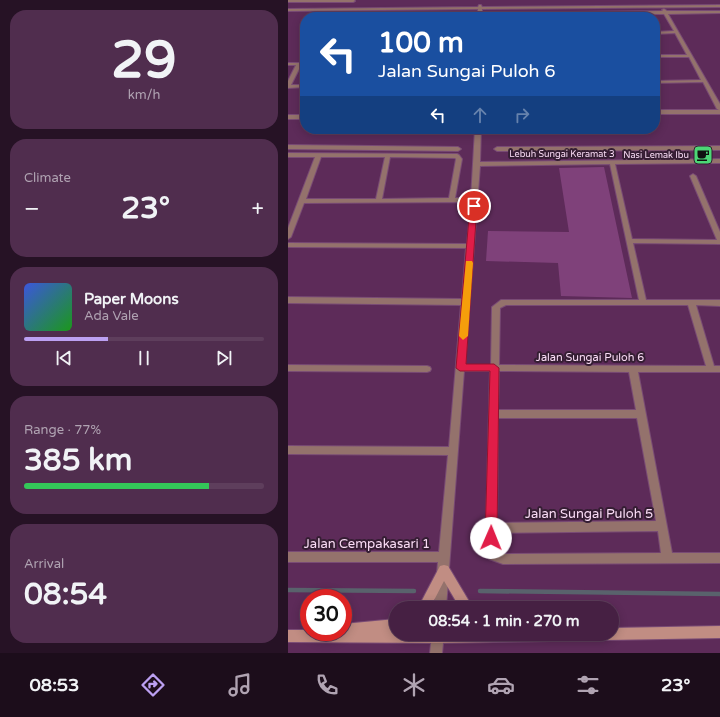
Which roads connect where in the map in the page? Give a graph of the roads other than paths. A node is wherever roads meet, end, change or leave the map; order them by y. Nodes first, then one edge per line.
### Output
1 (353, 0) edge
2 (288, 1) edge
3 (661, 6) junction
4 (720, 6) edge
5 (480, 7) junction
6 (288, 8) edge
7 (350, 8) junction
8 (480, 12) edge
9 (720, 12) edge
10 (660, 13) edge
11 (665, 13) junction
12 (676, 32) junction
13 (660, 33) edge
14 (660, 56) edge
15 (690, 56) junction
16 (288, 64) edge
17 (299, 64) joint
18 (704, 81) junction
19 (660, 82) edge
20 (288, 86) edge
21 (300, 86) edge
22 (720, 108) edge
23 (660, 112) edge
24 (720, 112) edge
25 (288, 117) edge
26 (300, 117) edge
27 (478, 134) edge
28 (288, 147) edge
29 (720, 148) edge
30 (458, 149) dead end
31 (497, 149) dead end
32 (288, 154) edge
33 (319, 155) junction
34 (388, 156) junction
35 (612, 162) junction
36 (720, 162) edge
37 (477, 164) junction
38 (693, 176) dead end
39 (379, 200) junction
40 (452, 200) junction
41 (474, 200) junction
42 (302, 201) junction
43 (288, 237) edge
44 (629, 241) junction
45 (720, 241) edge
46 (288, 245) edge
47 (470, 246) junction
48 (288, 300) edge
49 (466, 302) junction
50 (643, 303) junction
51 (691, 303) junction
52 (720, 303) edge
53 (288, 368) edge
54 (460, 368) junction
55 (494, 368) junction
56 (427, 369) dead end
57 (633, 369) junction
58 (711, 369) junction
59 (720, 369) edge
60 (493, 414) junction
61 (642, 414) junction
62 (288, 450) edge
63 (454, 451) junction
64 (662, 526) junction
65 (491, 528) junction
66 (288, 557) edge
67 (445, 557) junction
68 (720, 558) edge
69 (668, 559) junction
70 (444, 570) junction
71 (428, 601) edge
72 (441, 601) edge
73 (464, 601) edge
74 (389, 626) edge
75 (352, 629) edge
76 (300, 631) edge
77 (288, 632) edge
78 (720, 632) edge
79 (619, 633) edge
80 (619, 634) edge
81 (633, 634) junction
82 (389, 635) edge
83 (288, 636) edge
84 (437, 641) edge
85 (436, 653) edge

1 - 2 street
1 - 7 street
3 - 4 street
3 - 5 street
3 - 11 street
5 - 7 street
5 - 8 street
6 - 7 street
9 - 11 street
10 - 11 street
11 - 12 street
12 - 13 street
12 - 15 street
14 - 15 street
15 - 18 street
16 - 17 street
17 - 20 street
18 - 19 street
18 - 22 street
20 - 21 street
23 - 24 street
25 - 26 street
27 - 37 street
28 - 30 street
29 - 31 street
32 - 33 street
33 - 34 street
33 - 42 street
34 - 39 street
34 - 40 street
35 - 36 street, Lebuh Sungai Keramat 3
35 - 37 street, Lebuh Sungai Keramat 3
35 - 44 street
37 - 41 street
38 - 45 street
39 - 40 street
39 - 42 street
40 - 41 street
41 - 47 street
42 - 43 street
44 - 45 street
44 - 50 street
46 - 47 street
47 - 49 street
48 - 49 street
49 - 54 street
50 - 51 street
50 - 55 street
51 - 52 street
51 - 58 street
53 - 56 street
54 - 55 street, Jalan Sungai Puloh 6
54 - 63 street
55 - 57 street, Jalan Sungai Puloh 6
55 - 60 street
57 - 58 street, Jalan Sungai Puloh 6
57 - 61 street
58 - 59 street, Jalan Sungai Puloh 6
60 - 61 street
60 - 65 street
61 - 64 street
62 - 63 street
63 - 67 street
64 - 65 street, Jalan Sungai Puloh 5
64 - 69 street
65 - 69 street
66 - 67 street, Jalan Cempakasari 1
67 - 70 street
68 - 69 street
70 - 71 main road
70 - 72 street
70 - 73 main road
74 - 75 main road
76 - 77 main road
78 - 81 main road
79 - 81 main road
80 - 81 main road
82 - 83 main road
84 - 85 street

